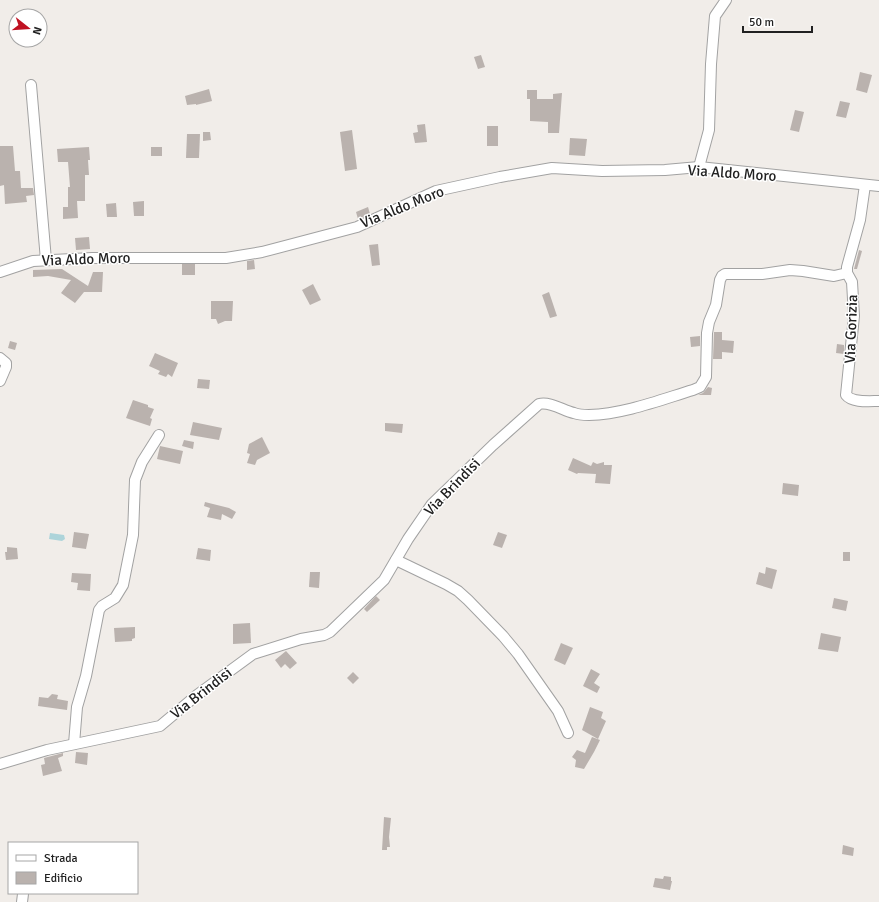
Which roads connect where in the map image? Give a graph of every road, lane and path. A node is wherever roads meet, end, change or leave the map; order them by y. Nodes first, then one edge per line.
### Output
1 (726, 0) edge
2 (31, 85) dead end
3 (700, 167) junction
4 (865, 185) junction
5 (879, 186) edge
6 (46, 260) junction
7 (0, 272) edge
8 (847, 273) junction
9 (0, 358) edge
10 (0, 381) edge
11 (879, 401) edge
12 (159, 435) dead end
13 (396, 560) junction
14 (568, 733) dead end
15 (74, 744) junction
16 (0, 764) edge

1 - 3 street
2 - 6 street
3 - 4 street, Via Aldo Moro
3 - 6 street, Via Aldo Moro
4 - 5 street, Via Aldo Moro
4 - 8 street, Via Gorizia
6 - 7 street, Via Aldo Moro
8 - 11 street, Via Gorizia
8 - 13 street, Via Brindisi
9 - 10 street
12 - 15 street
13 - 14 street
13 - 15 street, Via Brindisi
15 - 16 street, Via Brindisi

